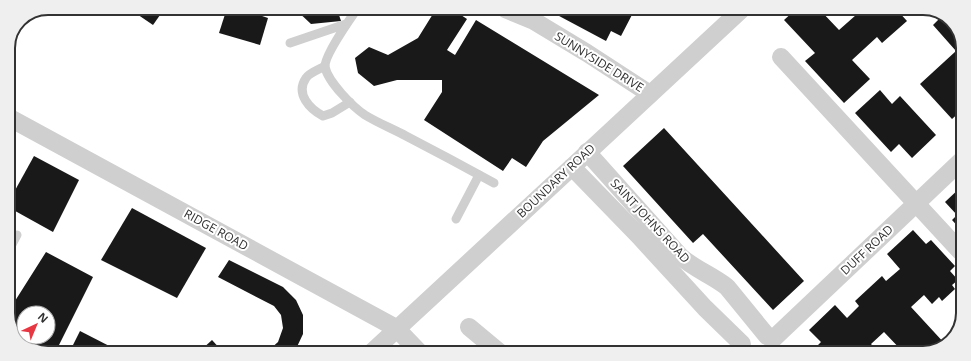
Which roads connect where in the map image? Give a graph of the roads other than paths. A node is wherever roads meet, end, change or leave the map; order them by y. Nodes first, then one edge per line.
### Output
1 (353, 15) edge
2 (520, 15) edge
3 (736, 15) edge
4 (346, 24) junction
5 (290, 43) dead end
6 (781, 57) dead end
7 (325, 66) junction
8 (650, 94) junction
9 (350, 102) junction
10 (15, 121) edge
11 (587, 152) junction
12 (956, 166) edge
13 (572, 167) junction
14 (479, 175) junction
15 (494, 183) dead end
16 (917, 203) junction
17 (456, 219) dead end
18 (17, 235) dead end
19 (15, 239) edge
20 (956, 246) edge
21 (469, 327) dead end
22 (396, 328) junction
23 (772, 343) edge
24 (383, 346) edge
25 (413, 346) edge
26 (492, 346) edge
27 (739, 346) edge
28 (742, 346) edge

1 - 4 lane
2 - 8 street, SUNNYSIDE DRIVE
3 - 8 street, BOUNDARY ROAD
4 - 5 lane
4 - 7 lane
6 - 16 street
7 - 9 lane
7 - 9 lane
8 - 11 street, BOUNDARY ROAD
9 - 14 lane
10 - 22 street, RIDGE ROAD
11 - 13 street, BOUNDARY ROAD
11 - 23 street, SAINT JOHNS ROAD
12 - 16 street, DUFF ROAD
13 - 22 street, BOUNDARY ROAD
13 - 27 street, SAINT JOHNS ROAD
14 - 15 lane
14 - 17 lane
16 - 20 street
16 - 23 street, DUFF ROAD
18 - 19 lane
21 - 26 street
22 - 24 street, BOUNDARY ROAD
22 - 25 street, RIDGE ROAD
23 - 28 street

